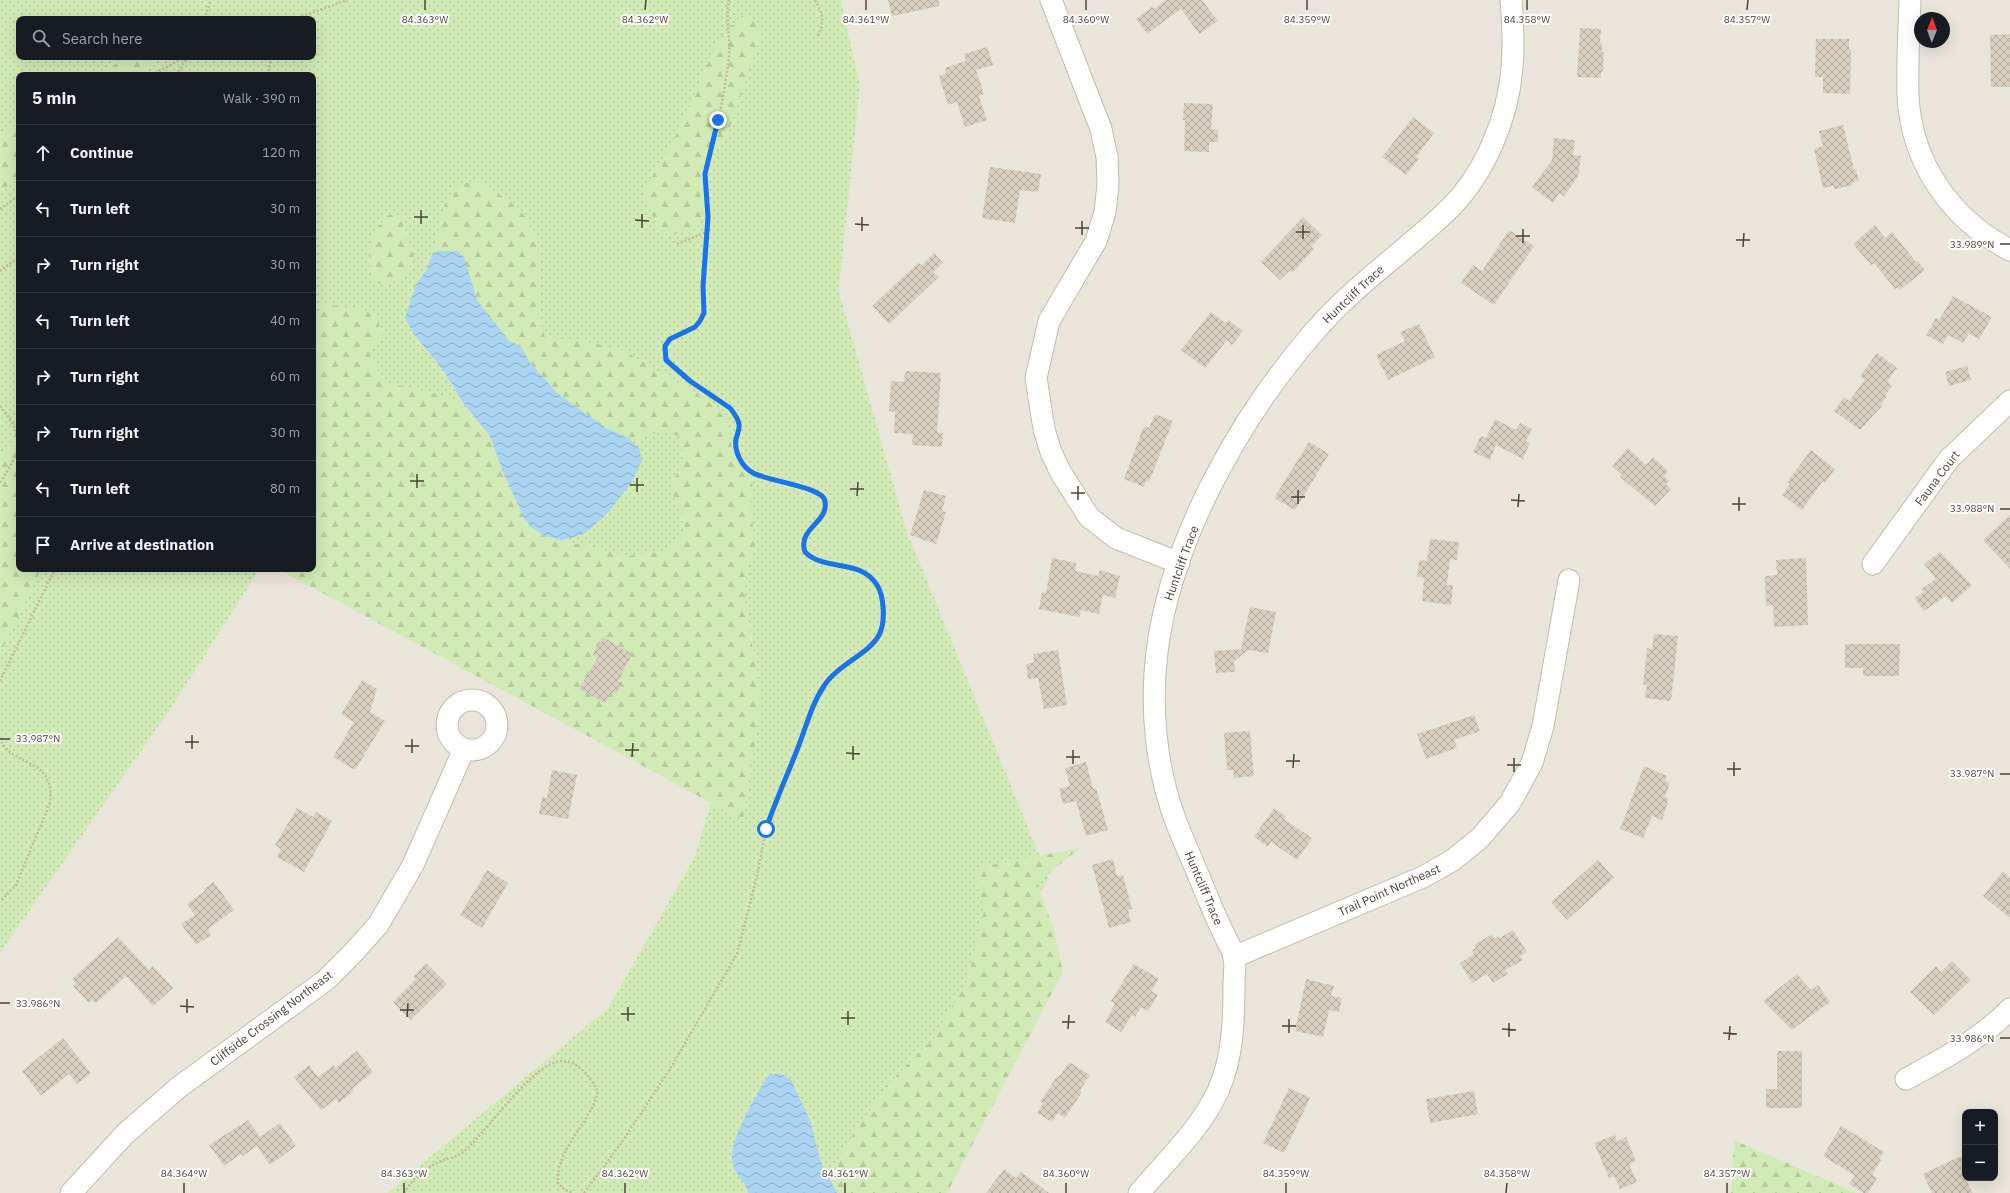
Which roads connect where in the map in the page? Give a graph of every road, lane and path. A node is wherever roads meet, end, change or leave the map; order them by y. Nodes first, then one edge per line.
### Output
1 (211, 0) edge
2 (348, 0) edge
3 (728, 0) edge
4 (815, 0) edge
5 (1051, 0) edge
6 (1511, 0) edge
7 (1910, 0) edge
8 (205, 16) edge
9 (303, 16) edge
10 (817, 37) dead end
11 (180, 60) edge
12 (186, 60) edge
13 (271, 60) edge
14 (158, 72) edge
15 (178, 72) edge
16 (268, 72) edge
17 (16, 197) edge
18 (0, 209) edge
19 (707, 232) junction
20 (677, 244) dead end
21 (2010, 250) edge
22 (16, 258) edge
23 (0, 271) edge
24 (2010, 401) edge
25 (0, 406) edge
26 (16, 432) edge
27 (16, 456) edge
28 (0, 482) edge
29 (1179, 563) junction
30 (1873, 564) dead end
31 (54, 572) edge
32 (1569, 580) dead end
33 (0, 681) edge
34 (0, 738) edge
35 (464, 749) dead end
36 (0, 902) edge
37 (1234, 957) junction
38 (2010, 1009) edge
39 (1906, 1078) dead end
40 (72, 1193) edge
41 (404, 1193) edge
42 (573, 1193) edge
43 (584, 1193) edge
44 (1139, 1193) edge

1 - 8 path
2 - 9 path
3 - 19 path
4 - 10 path
5 - 29 street
6 - 29 street, Huntcliff Trace
7 - 21 street
11 - 14 path
12 - 15 path
13 - 16 path
17 - 18 path
19 - 20 path
19 - 43 path
22 - 23 path
24 - 30 street, Fauna Court
25 - 26 path
27 - 28 path
29 - 37 street, Huntcliff Trace
31 - 33 path
32 - 37 street, Trail Point Northeast
34 - 36 path
35 - 40 street, Cliffside Crossing Northeast
37 - 44 street, Huntcliff Trace
38 - 39 street
41 - 42 path

